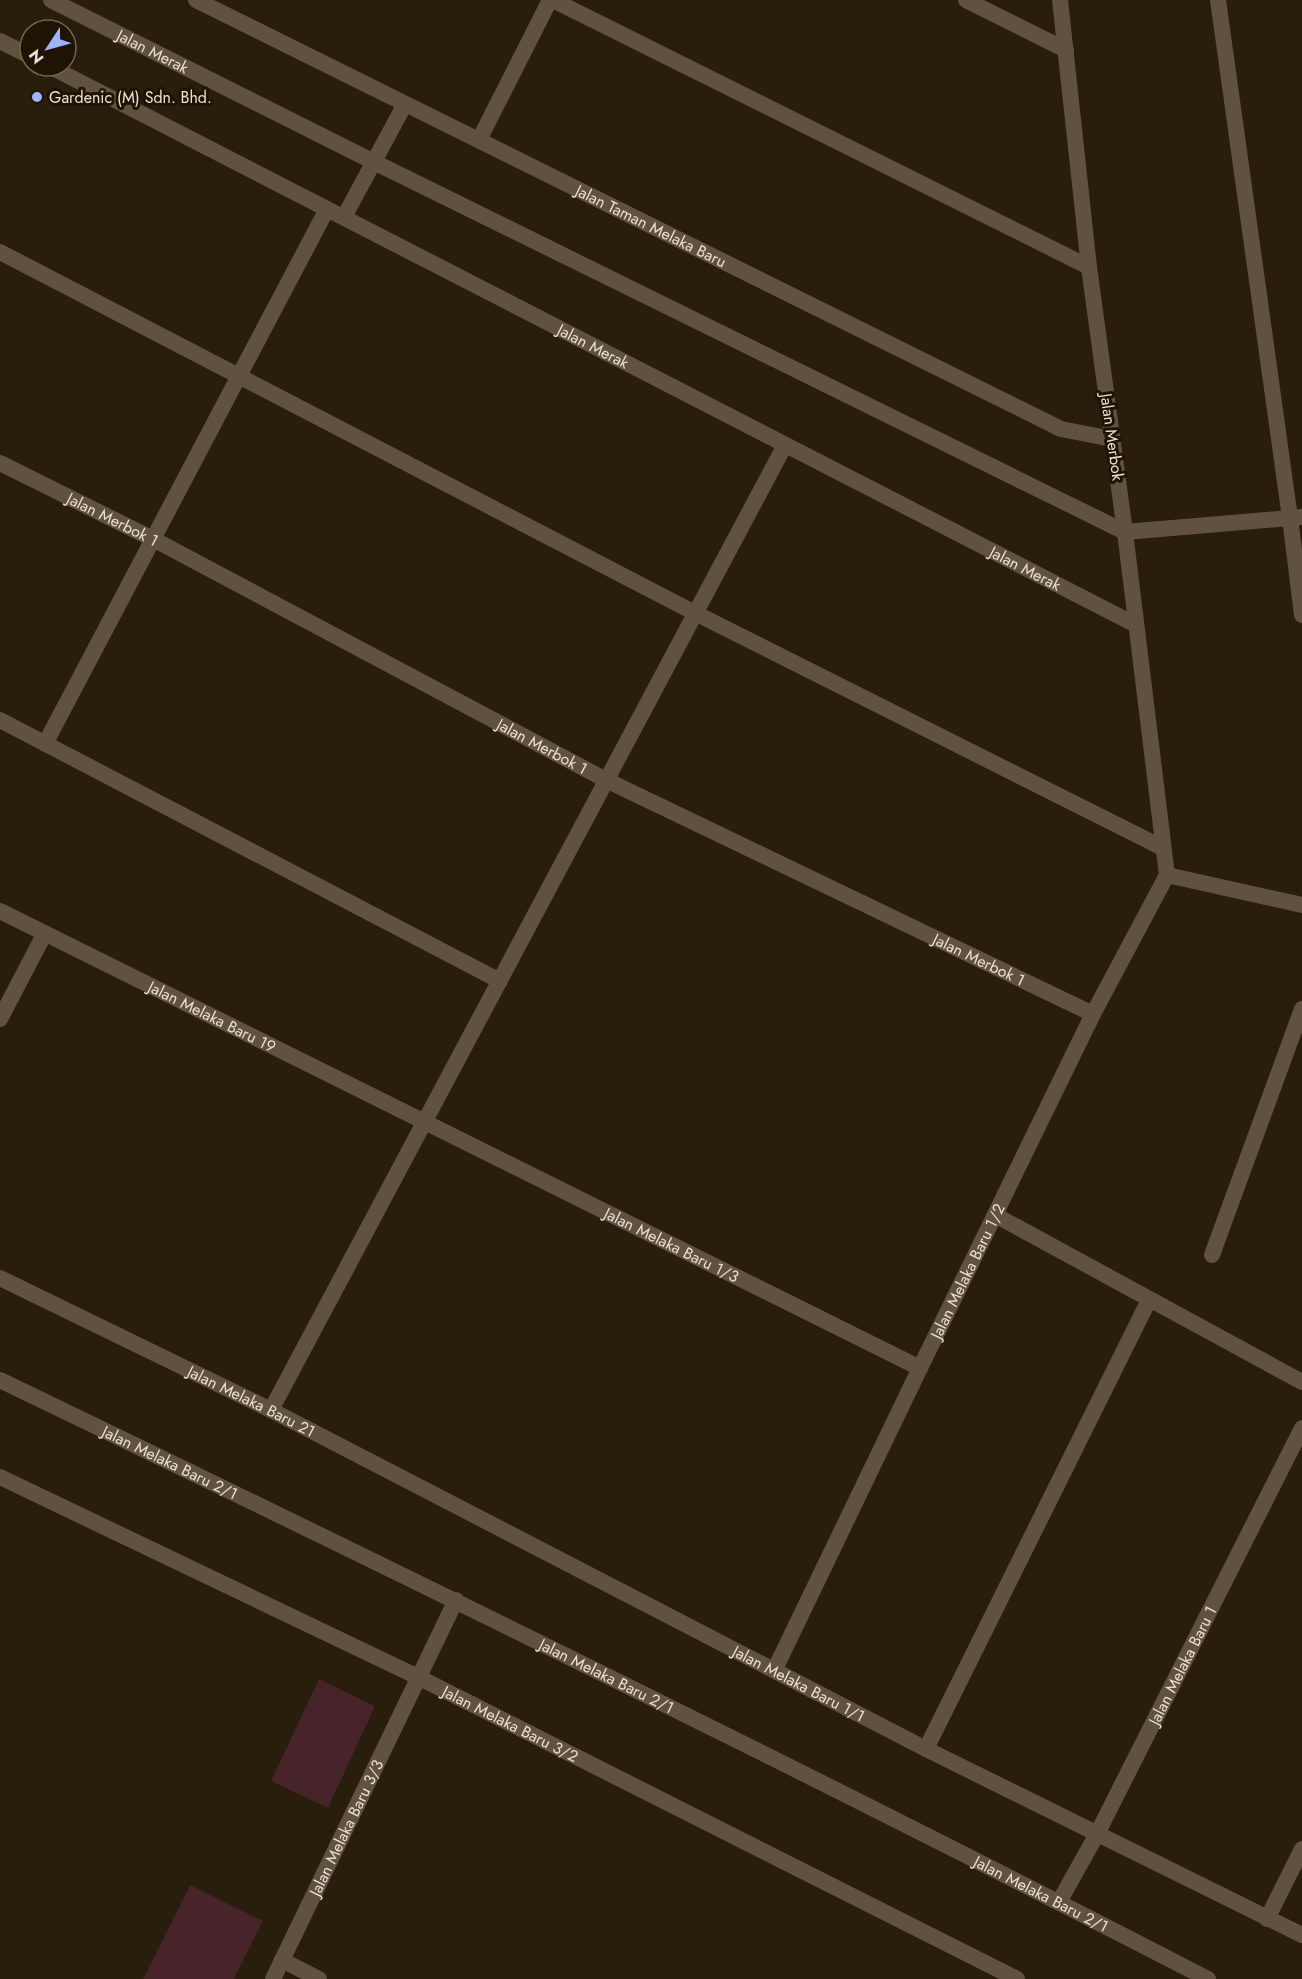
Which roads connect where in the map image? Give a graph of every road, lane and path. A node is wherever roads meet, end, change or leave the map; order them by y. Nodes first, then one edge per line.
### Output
1 (51, 0) edge
2 (196, 0) edge
3 (552, 0) edge
4 (966, 0) edge
5 (1060, 0) edge
6 (1218, 0) edge
7 (81, 7) edge
8 (0, 41) edge
9 (18, 50) edge
10 (1066, 50) junction
11 (72, 78) edge
12 (405, 104) junction
13 (479, 140) junction
14 (374, 162) junction
15 (327, 209) junction
16 (344, 217) junction
17 (0, 252) edge
18 (1089, 267) junction
19 (238, 377) junction
20 (1112, 439) junction
21 (785, 445) junction
22 (0, 463) edge
23 (1296, 518) edge
24 (1125, 532) junction
25 (153, 539) junction
26 (695, 613) junction
27 (1302, 615) edge
28 (1136, 625) junction
29 (0, 720) edge
30 (45, 744) junction
31 (606, 780) junction
32 (1163, 848) junction
33 (1167, 874) junction
34 (1302, 905) edge
35 (0, 911) edge
36 (45, 933) junction
37 (500, 981) junction
38 (1302, 1010) edge
39 (1093, 1014) junction
40 (0, 1019) edge
41 (424, 1122) junction
42 (995, 1215) junction
43 (1212, 1255) dead end
44 (0, 1278) edge
45 (1149, 1300) junction
46 (920, 1368) junction
47 (0, 1380) edge
48 (1302, 1382) edge
49 (271, 1410) junction
50 (1302, 1428) edge
51 (0, 1477) edge
52 (501, 1529) joint
53 (456, 1600) junction
54 (775, 1669) junction
55 (418, 1677) junction
56 (926, 1749) junction
57 (1097, 1834) junction
58 (1302, 1849) edge
59 (1059, 1902) junction
60 (1267, 1919) junction
61 (1302, 1935) edge
62 (282, 1960) junction
63 (273, 1979) edge
64 (319, 1979) edge
65 (1017, 1979) edge
66 (1209, 1979) edge

1 - 7 street, Jalan Merak
2 - 12 street, Jalan Taman Melaka Baru
3 - 13 street
3 - 18 street
4 - 10 street
5 - 10 street, Jalan Merbok
6 - 23 street
7 - 14 street, Jalan Merak
8 - 9 street
10 - 18 street, Jalan Merbok
11 - 15 street, Jalan Merak
12 - 13 street, Jalan Taman Melaka Baru
12 - 14 street
13 - 20 street, Jalan Taman Melaka Baru
14 - 16 street
14 - 24 street, Jalan Merak
15 - 16 street, Jalan Merak
15 - 19 street
16 - 21 street, Jalan Merak
17 - 19 street
18 - 20 street, Jalan Merbok
19 - 25 street
19 - 26 street
20 - 24 street, Jalan Merbok
21 - 26 street
21 - 28 street, Jalan Merak
22 - 25 street, Jalan Merbok 1
23 - 24 street
23 - 27 street
24 - 28 street, Jalan Merbok
25 - 30 street
25 - 31 street, Jalan Merbok 1
26 - 31 street
26 - 32 street
28 - 32 street, Jalan Merbok
29 - 30 street
30 - 37 street
31 - 37 street
31 - 39 street, Jalan Merbok 1
32 - 33 street, Jalan Merbok
33 - 34 street
33 - 39 street, Jalan Melaka Baru 1/2
35 - 36 street, Jalan Melaka Baru 19
36 - 40 street
36 - 41 street, Jalan Melaka Baru 19
37 - 41 street
38 - 43 street
39 - 42 street, Jalan Melaka Baru 1/2
41 - 46 street, Jalan Melaka Baru 1/3
41 - 49 street
42 - 45 street
42 - 46 street, Jalan Melaka Baru 1/2
44 - 49 street, Jalan Melaka Baru 21
45 - 48 street
45 - 56 street
46 - 54 street, Jalan Melaka Baru 1/2
47 - 53 street, Jalan Melaka Baru 2/1
49 - 52 street, Jalan Melaka Baru 21
50 - 57 street, Jalan Melaka Baru 1
51 - 55 street, Jalan Melaka Baru 3/2
52 - 54 street, Jalan Melaka Baru 1/1
53 - 55 street, Jalan Melaka Baru 3/3
53 - 59 street, Jalan Melaka Baru 2/1
54 - 56 street, Jalan Melaka Baru 1/1
55 - 62 street, Jalan Melaka Baru 3/3
55 - 65 street, Jalan Melaka Baru 3/2
56 - 57 street, Jalan Melaka Baru 1/1
57 - 59 street, Jalan Melaka Baru 1
57 - 60 street
58 - 60 street
59 - 66 street, Jalan Melaka Baru 2/1
60 - 61 street
62 - 63 street, Jalan Melaka Baru 3/3
62 - 64 street

